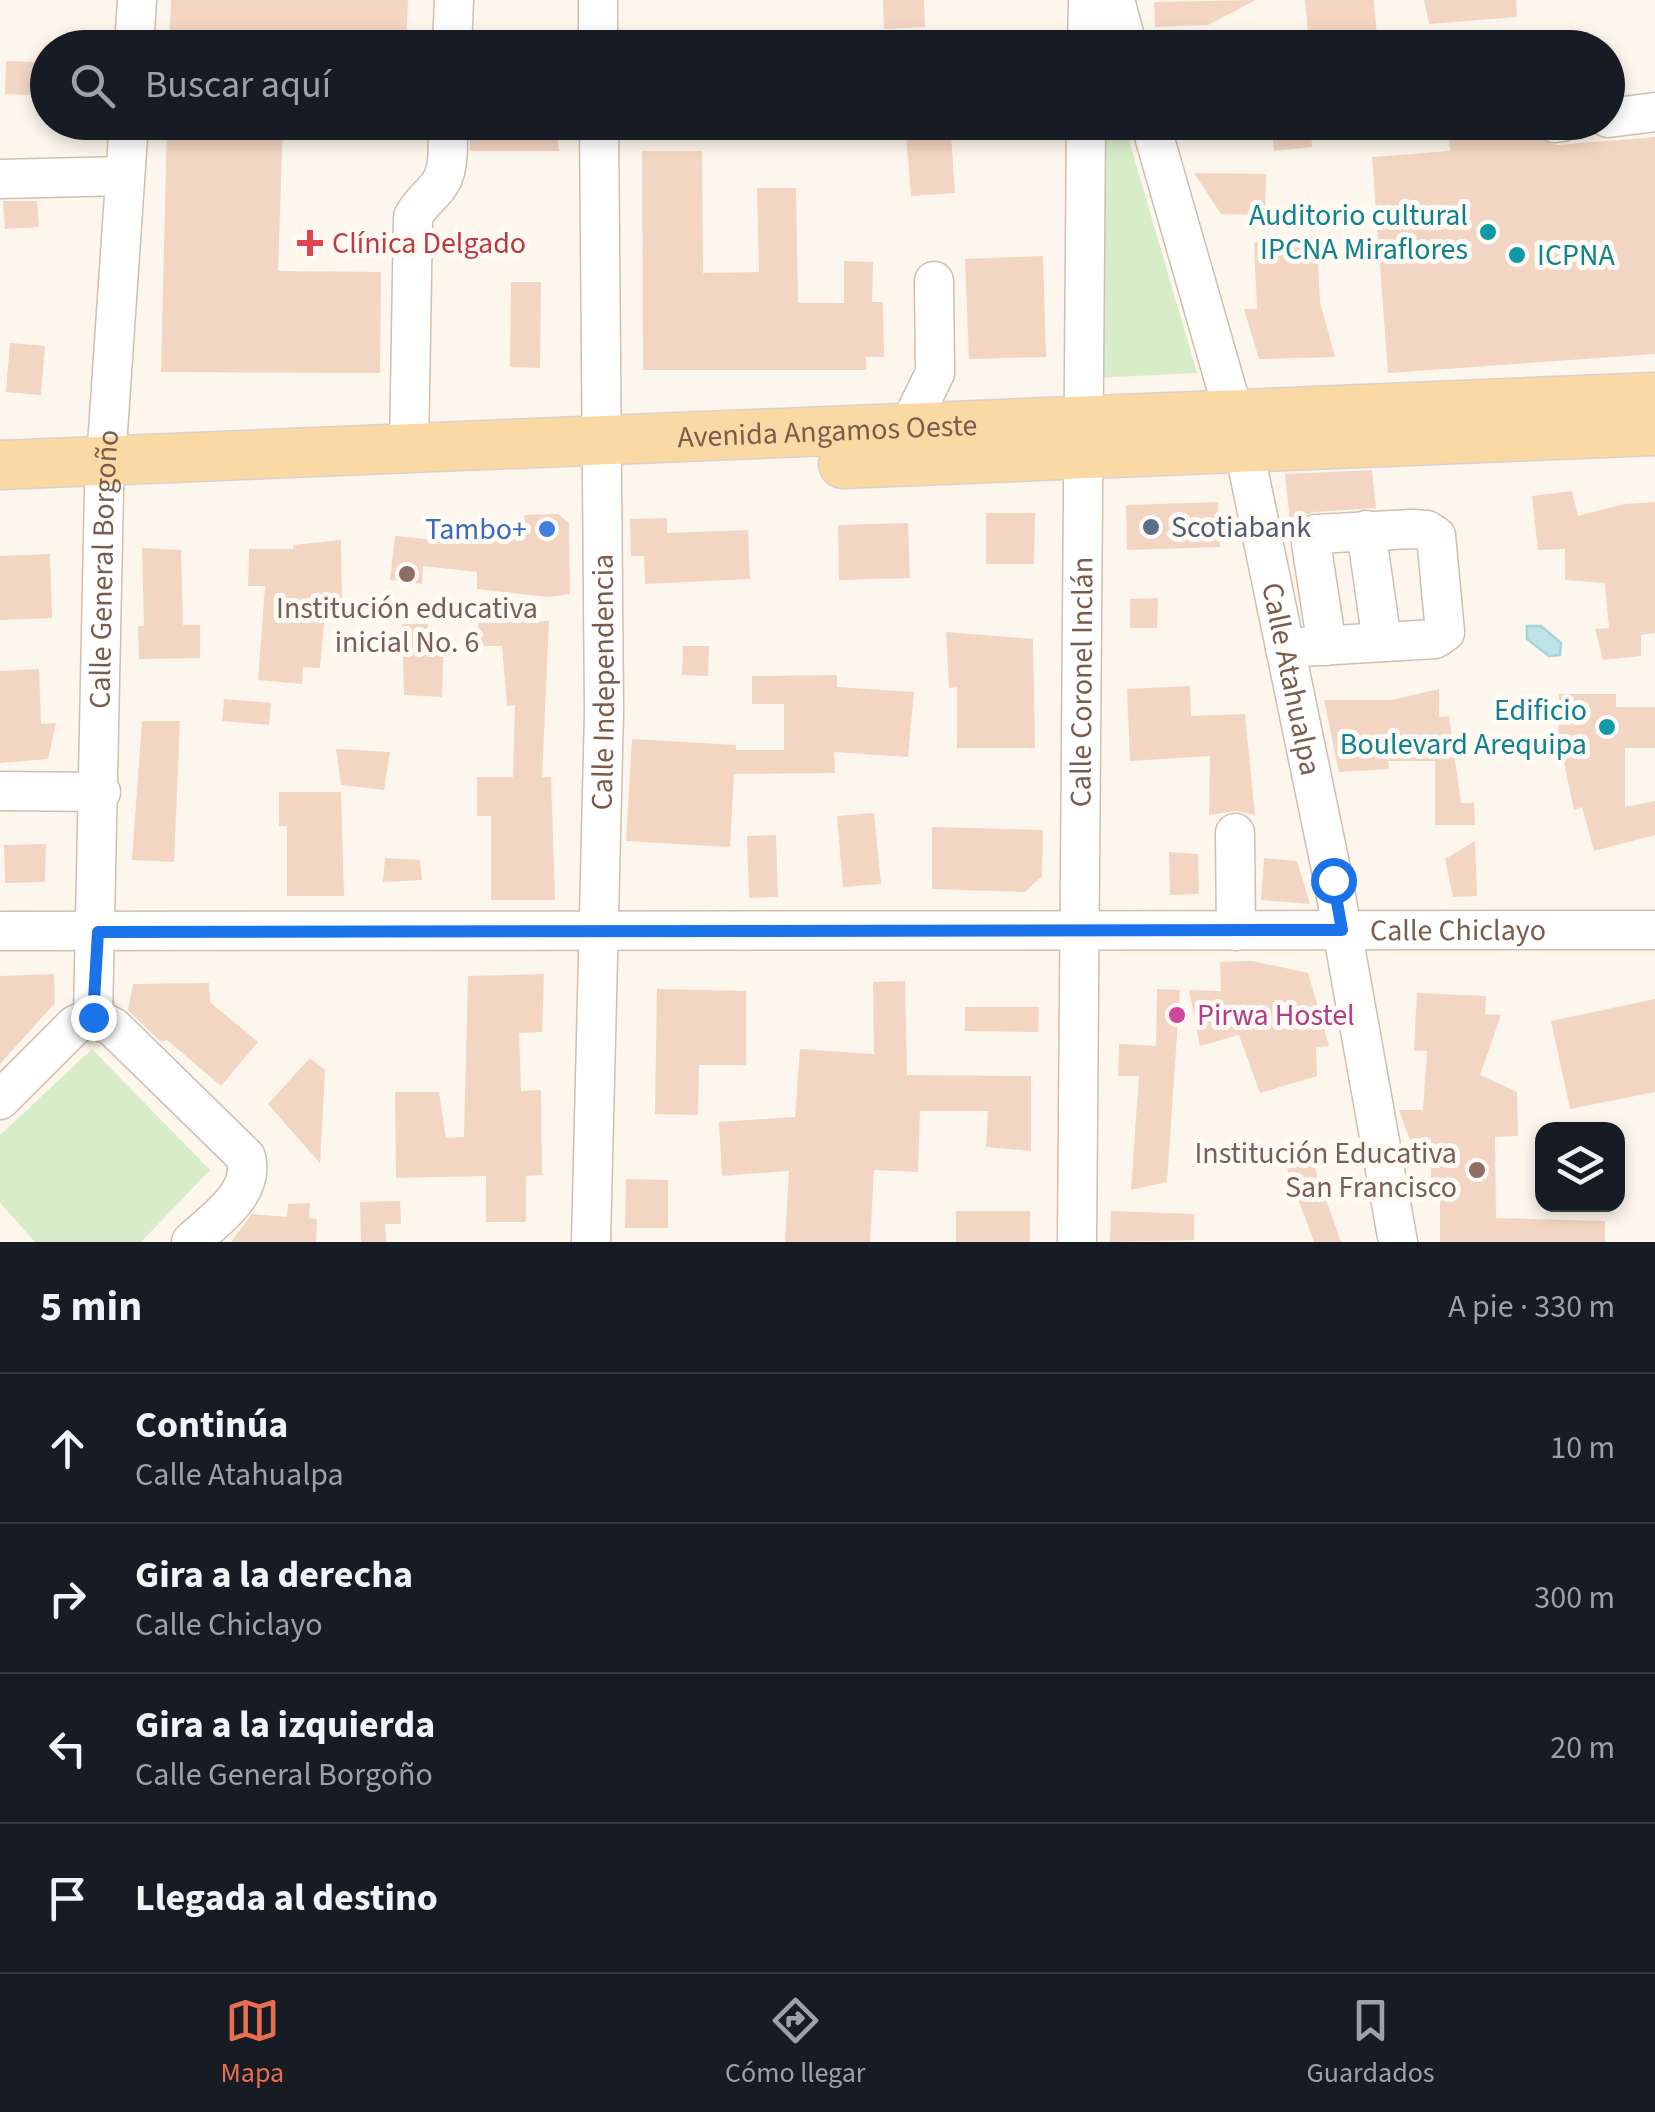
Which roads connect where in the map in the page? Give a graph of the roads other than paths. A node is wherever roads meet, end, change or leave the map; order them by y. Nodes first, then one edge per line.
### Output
1 (137, 0) edge
2 (454, 0) edge
3 (598, 0) edge
4 (1088, 0) edge
5 (1115, 0) edge
6 (135, 30) edge
7 (453, 30) edge
8 (598, 30) edge
9 (1087, 30) edge
10 (1123, 30) edge
11 (1655, 112) edge
12 (1625, 116) edge
13 (128, 140) edge
14 (447, 140) edge
15 (599, 140) edge
16 (1086, 140) edge
17 (1155, 140) edge
18 (126, 176) junction
19 (0, 178) edge
20 (934, 281) dead end
21 (935, 374) junction
22 (1655, 397) edge
23 (970, 425) junction
24 (908, 428) junction
25 (1655, 431) edge
26 (1239, 432) junction
27 (1081, 438) junction
28 (409, 450) junction
29 (602, 458) junction
30 (0, 465) edge
31 (106, 475) junction
32 (0, 494) edge
33 (1366, 530) junction
34 (1382, 642) junction
35 (1326, 646) junction
36 (1285, 648) junction
37 (0, 792) edge
38 (101, 792) junction
39 (1236, 833) dead end
40 (1342, 930) junction
41 (1655, 930) edge
42 (0, 931) edge
43 (1236, 931) junction
44 (98, 932) junction
45 (1081, 932) junction
46 (600, 934) junction
47 (93, 1017) junction
48 (0, 1100) edge
49 (191, 1242) edge
50 (591, 1242) edge
51 (1076, 1242) edge
52 (1398, 1242) edge

1 - 6 street
2 - 7 street
3 - 8 street
4 - 9 street
5 - 10 street
11 - 12 street
13 - 18 street, Calle General Borgoño
14 - 28 street
15 - 29 street, Calle Independencia
16 - 27 street, Calle Coronel Inclán
17 - 26 street, Calle Atahualpa
18 - 19 street
18 - 31 street, Calle General Borgoño
20 - 21 street
21 - 23 street
21 - 24 street
22 - 26 main road, Avenida Angamos Oeste
23 - 24 main road, Avenida Angamos Oeste
23 - 27 main road, Avenida Angamos Oeste
24 - 29 main road, Avenida Angamos Oeste
25 - 26 main road, Avenida Angamos Oeste
26 - 27 main road, Avenida Angamos Oeste
26 - 36 street, Calle Atahualpa
27 - 29 main road, Avenida Angamos Oeste
27 - 45 street, Calle Coronel Inclán
28 - 29 main road, Avenida Angamos Oeste
28 - 31 main road, Avenida Angamos Oeste
29 - 31 main road, Avenida Angamos Oeste
29 - 46 street, Calle Independencia
30 - 31 main road, Avenida Angamos Oeste
31 - 32 main road, Avenida Angamos Oeste
31 - 38 street, Calle General Borgoño
33 - 34 street
33 - 34 street
33 - 35 street
34 - 35 street
35 - 36 street
36 - 40 street, Calle Atahualpa
37 - 38 street
38 - 44 street, Calle General Borgoño
39 - 43 street
40 - 41 street, Calle Chiclayo
40 - 43 street, Calle Chiclayo
40 - 52 street, Calle Atahualpa
42 - 44 street, Calle Chiclayo
43 - 45 street, Calle Chiclayo
44 - 46 street, Calle Chiclayo
44 - 47 street, Calle General Borgoño
45 - 46 street, Calle Chiclayo
45 - 51 street, Calle Coronel Inclán
46 - 50 street, Calle Independencia
47 - 48 street
47 - 49 street

